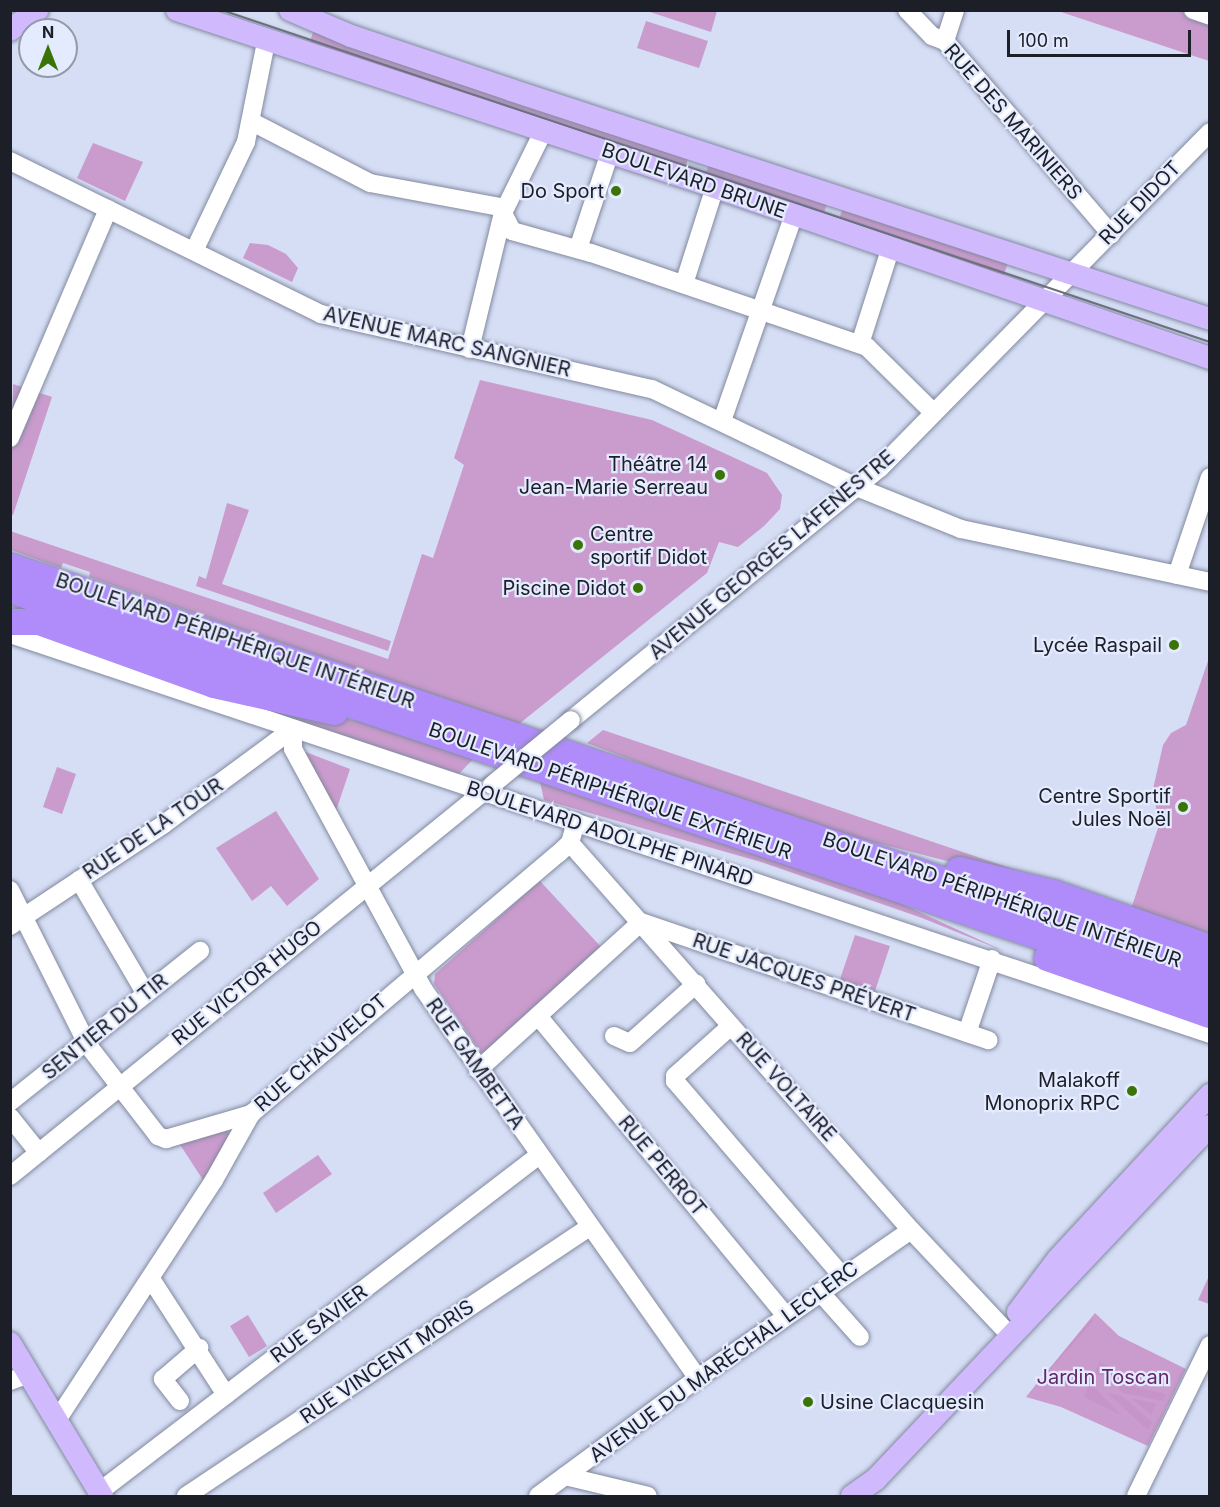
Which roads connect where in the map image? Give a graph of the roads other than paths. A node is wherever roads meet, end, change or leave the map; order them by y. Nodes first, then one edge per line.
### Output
1 (177, 10) edge
2 (290, 10) edge
3 (955, 10) edge
4 (1193, 10) edge
5 (911, 12) edge
6 (1209, 16) edge
7 (945, 41) junction
8 (266, 42) junction
9 (252, 123) junction
10 (544, 130) junction
11 (1209, 132) edge
12 (610, 152) junction
13 (10, 161) edge
14 (715, 187) junction
15 (108, 209) junction
16 (504, 210) junction
17 (794, 214) junction
18 (1111, 234) junction
19 (891, 247) junction
20 (578, 249) junction
21 (194, 251) junction
22 (1071, 274) junction
23 (684, 284) junction
24 (1046, 300) junction
25 (761, 311) junction
26 (1209, 319) edge
27 (860, 344) junction
28 (470, 349) junction
29 (1209, 358) edge
30 (934, 413) junction
31 (722, 421) junction
32 (10, 438) edge
33 (1209, 477) edge
34 (859, 488) junction
35 (10, 566) edge
36 (1177, 575) junction
37 (1209, 582) edge
38 (10, 590) edge
39 (10, 622) edge
40 (10, 634) edge
41 (383, 714) junction
42 (293, 729) junction
43 (488, 789) junction
44 (576, 822) junction
45 (570, 843) junction
46 (853, 849) junction
47 (79, 880) junction
48 (877, 883) junction
49 (368, 885) junction
50 (10, 890) edge
51 (16, 922) edge
52 (641, 922) junction
53 (1209, 948) edge
54 (200, 951) dead end
55 (992, 959) junction
56 (1209, 970) edge
57 (414, 974) junction
58 (696, 984) junction
59 (146, 994) junction
60 (1209, 994) edge
61 (1209, 1015) edge
62 (538, 1016) junction
63 (731, 1026) junction
64 (967, 1033) junction
65 (1209, 1034) edge
66 (614, 1036) dead end
67 (988, 1040) dead end
68 (87, 1044) junction
69 (478, 1070) junction
70 (118, 1088) junction
71 (1209, 1095) edge
72 (10, 1102) edge
73 (251, 1114) junction
74 (10, 1117) edge
75 (1209, 1126) edge
76 (39, 1153) junction
77 (538, 1155) junction
78 (10, 1176) edge
79 (589, 1227) junction
80 (911, 1230) junction
81 (842, 1276) junction
82 (151, 1279) junction
83 (820, 1292) junction
84 (786, 1316) junction
85 (1003, 1328) junction
86 (861, 1337) dead end
87 (10, 1343) edge
88 (1209, 1345) edge
89 (199, 1348) junction
90 (20, 1377) edge
91 (970, 1377) junction
92 (698, 1378) junction
93 (226, 1395) junction
94 (180, 1401) dead end
95 (57, 1420) junction
96 (566, 1476) junction
97 (872, 1488) edge
98 (101, 1494) edge
99 (1143, 1495) edge
100 (186, 1497) edge
101 (538, 1497) edge
102 (648, 1497) edge
103 (852, 1497) edge

1 - 8 main road, BOULEVARD BRUNE
2 - 22 main road, BOULEVARD BRUNE
3 - 7 street
4 - 6 street
5 - 7 street, RUE DES MARINIERS
7 - 18 street, RUE DES MARINIERS
8 - 9 street
8 - 10 main road, BOULEVARD BRUNE
9 - 16 street
9 - 21 street
10 - 12 main road, BOULEVARD BRUNE
10 - 16 street
11 - 18 street, RUE DIDOT
12 - 14 main road, BOULEVARD BRUNE
12 - 20 street
13 - 15 street, AVENUE MARC SANGNIER
14 - 17 main road, BOULEVARD BRUNE
14 - 23 street
15 - 21 street, AVENUE MARC SANGNIER
15 - 32 street
16 - 20 street
16 - 28 street
17 - 19 main road, BOULEVARD BRUNE
17 - 25 street
18 - 22 street, RUE DIDOT
19 - 24 main road, BOULEVARD BRUNE
19 - 27 street
20 - 23 street
21 - 28 street, AVENUE MARC SANGNIER
22 - 24 street, RUE DIDOT
22 - 26 main road, BOULEVARD BRUNE
23 - 25 street
24 - 29 main road, BOULEVARD BRUNE
24 - 30 street, AVENUE GEORGES LAFENESTRE
25 - 27 street
25 - 31 street
27 - 30 street
28 - 31 street, AVENUE MARC SANGNIER
30 - 34 street, AVENUE GEORGES LAFENESTRE
31 - 34 street, AVENUE MARC SANGNIER
33 - 36 street
34 - 36 street, AVENUE MARC SANGNIER
34 - 43 street, AVENUE GEORGES LAFENESTRE, bridge
35 - 46 highway, BOULEVARD PÉRIPHÉRIQUE INTÉRIEUR
36 - 37 street, AVENUE MARC SANGNIER
38 - 41 highway, BOULEVARD PÉRIPHÉRIQUE EXTÉRIEUR
39 - 41 highway
40 - 42 street, BOULEVARD ADOLPHE PINARD
41 - 48 highway, BOULEVARD PÉRIPHÉRIQUE EXTÉRIEUR
42 - 43 street, BOULEVARD ADOLPHE PINARD
42 - 47 street, RUE DE LA TOUR
42 - 49 street, RUE GAMBETTA
43 - 44 street, BOULEVARD ADOLPHE PINARD
43 - 49 street, RUE VICTOR HUGO
44 - 45 street
44 - 55 street, BOULEVARD ADOLPHE PINARD
45 - 52 street, RUE VOLTAIRE
45 - 57 street, RUE CHAUVELOT
46 - 53 highway
46 - 56 highway, BOULEVARD PÉRIPHÉRIQUE INTÉRIEUR
47 - 51 street, RUE DE LA TOUR
47 - 59 street
48 - 60 highway, BOULEVARD PÉRIPHÉRIQUE EXTÉRIEUR
48 - 61 highway
49 - 57 street, RUE GAMBETTA
49 - 70 street, RUE VICTOR HUGO
50 - 51 street
51 - 68 street
52 - 58 street, RUE VOLTAIRE
52 - 62 street
52 - 64 street, RUE JACQUES PRÉVERT
54 - 59 street, SENTIER DU TIR
55 - 64 street
55 - 65 street, BOULEVARD ADOLPHE PINARD
57 - 69 street, RUE GAMBETTA
57 - 73 street, RUE CHAUVELOT
58 - 63 street, RUE VOLTAIRE
58 - 66 street
59 - 68 street, SENTIER DU TIR
62 - 69 street
62 - 84 street, RUE PERROT
63 - 80 street, RUE VOLTAIRE
63 - 81 street
64 - 67 street, RUE JACQUES PRÉVERT
68 - 70 street
68 - 72 street, SENTIER DU TIR
69 - 77 street, RUE GAMBETTA
70 - 73 street
70 - 76 street, RUE VICTOR HUGO
71 - 85 main road
73 - 82 street, RUE CHAUVELOT
74 - 76 street
75 - 91 main road
76 - 78 street, RUE VICTOR HUGO
77 - 79 street, RUE GAMBETTA
77 - 93 street, RUE SAVIER
79 - 92 street, RUE GAMBETTA
79 - 100 street, RUE VINCENT MORIS
80 - 81 street, AVENUE DU MARÉCHAL LECLERC
80 - 85 street, RUE VOLTAIRE
81 - 83 street, AVENUE DU MARÉCHAL LECLERC
82 - 89 street
82 - 95 street, RUE CHAUVELOT
83 - 84 street, AVENUE DU MARÉCHAL LECLERC
83 - 86 street
84 - 92 street, AVENUE DU MARÉCHAL LECLERC
85 - 91 main road
87 - 90 main road
88 - 99 street
89 - 93 street
89 - 94 street
90 - 95 main road
91 - 97 main road
92 - 96 street, AVENUE DU MARÉCHAL LECLERC
93 - 98 street, RUE SAVIER
95 - 98 main road
96 - 101 street, AVENUE DU MARÉCHAL LECLERC
96 - 102 street
97 - 103 main road

